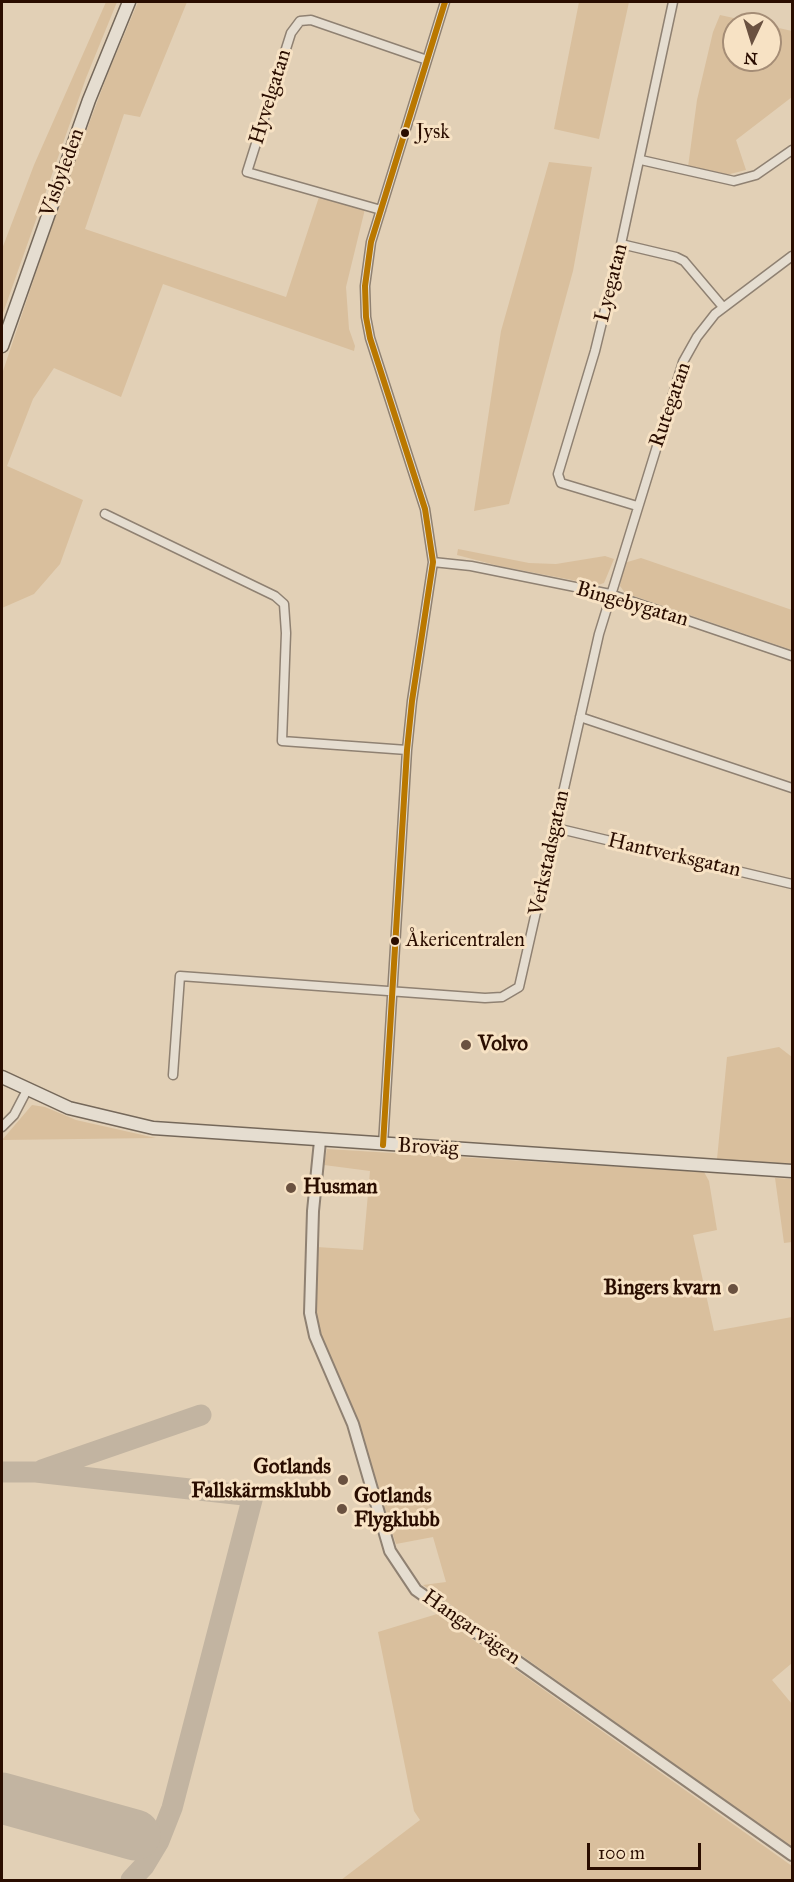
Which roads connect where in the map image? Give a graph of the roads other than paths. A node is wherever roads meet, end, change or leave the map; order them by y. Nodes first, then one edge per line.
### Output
1 (129, 2) edge
2 (445, 2) edge
3 (673, 2) edge
4 (427, 60) junction
5 (792, 150) edge
6 (641, 160) junction
7 (381, 210) junction
8 (621, 244) junction
9 (792, 256) edge
10 (723, 308) junction
11 (2, 346) edge
12 (637, 506) junction
13 (105, 514) dead end
14 (434, 562) junction
15 (610, 594) junction
16 (792, 656) edge
17 (580, 717) junction
18 (407, 750) junction
19 (792, 788) edge
20 (556, 828) junction
21 (792, 884) edge
22 (394, 992) junction
23 (173, 1075) dead end
24 (2, 1077) edge
25 (27, 1090) junction
26 (2, 1127) edge
27 (320, 1141) junction
28 (383, 1145) junction
29 (792, 1171) edge
30 (792, 1855) edge

1 - 11 main road, Visbyleden
2 - 4 street
3 - 6 street, Lyegatan
4 - 7 street
4 - 7 street, Hyvelgatan
5 - 6 street
6 - 8 street, Lyegatan
7 - 14 street
8 - 10 street
8 - 12 street, Lyegatan
9 - 10 street, Rutegatan
10 - 12 street, Rutegatan
12 - 15 street, Rutegatan
13 - 18 street
14 - 15 street, Bingebygatan
14 - 18 street
15 - 16 street, Bingebygatan
15 - 17 street, Verkstadsgatan
17 - 19 street
17 - 20 street, Verkstadsgatan
18 - 22 street
20 - 21 street, Hantverksgatan
20 - 22 street, Verkstadsgatan
22 - 23 street
22 - 28 street
24 - 25 main road, Broväg
25 - 26 street
25 - 27 main road, Broväg
27 - 28 main road, Broväg
27 - 30 street, Hangarvägen
28 - 29 main road, Broväg

